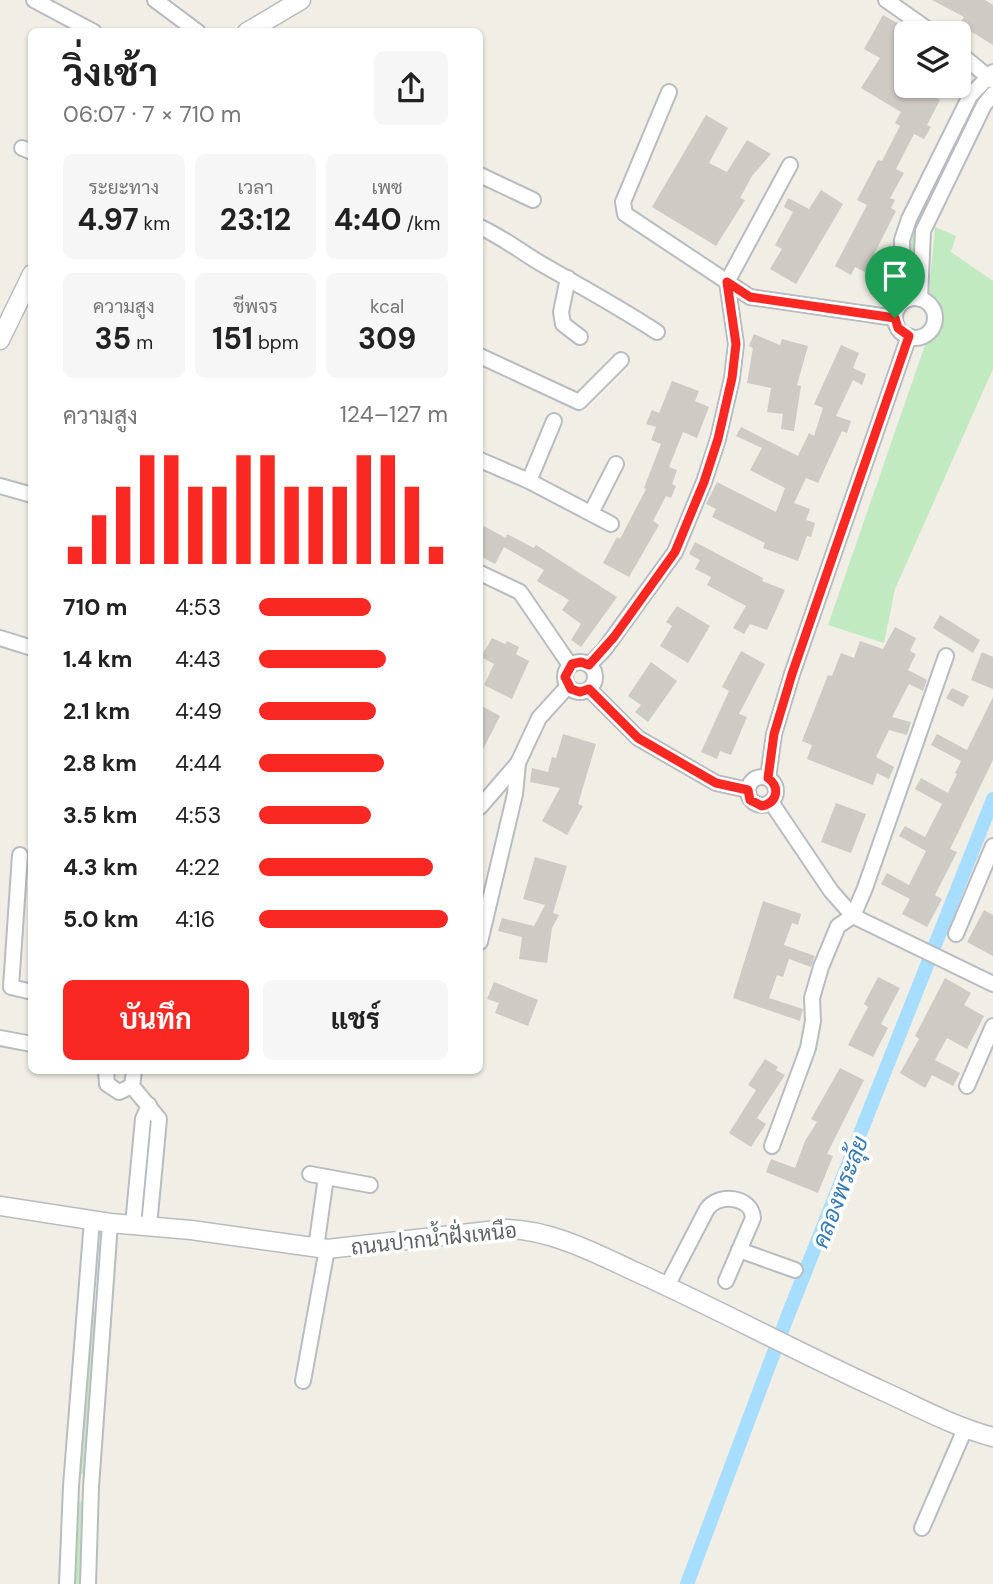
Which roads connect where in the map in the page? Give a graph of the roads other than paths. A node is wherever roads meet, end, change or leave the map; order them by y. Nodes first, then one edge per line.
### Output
1 (34, 0) edge
2 (155, 0) edge
3 (301, 0) edge
4 (886, 0) edge
5 (916, 21) edge
6 (86, 28) edge
7 (193, 28) edge
8 (254, 28) edge
9 (971, 62) edge
10 (991, 76) edge
11 (669, 92) dead end
12 (993, 94) edge
13 (790, 165) dead end
14 (483, 176) edge
15 (533, 200) dead end
16 (483, 228) edge
17 (568, 278) junction
18 (727, 282) junction
19 (26, 295) edge
20 (920, 299) junction
21 (903, 301) junction
22 (6, 311) edge
23 (895, 318) junction
24 (657, 332) dead end
25 (909, 336) junction
26 (580, 337) dead end
27 (0, 340) edge
28 (483, 357) edge
29 (621, 360) dead end
30 (554, 421) dead end
31 (483, 461) edge
32 (616, 464) dead end
33 (529, 481) junction
34 (0, 486) edge
35 (28, 494) edge
36 (591, 513) junction
37 (611, 524) dead end
38 (483, 574) edge
39 (0, 638) edge
40 (28, 647) edge
41 (946, 656) dead end
42 (570, 665) junction
43 (589, 665) junction
44 (568, 686) junction
45 (589, 689) junction
46 (518, 763) junction
47 (768, 778) junction
48 (748, 790) junction
49 (771, 803) junction
50 (483, 804) edge
51 (993, 846) edge
52 (20, 855) dead end
53 (484, 909) edge
54 (853, 916) junction
55 (956, 934) dead end
56 (993, 984) edge
57 (28, 991) edge
58 (993, 1026) edge
59 (0, 1038) edge
60 (28, 1043) edge
61 (106, 1074) edge
62 (133, 1078) edge
63 (967, 1086) dead end
64 (772, 1146) dead end
65 (310, 1174) dead end
66 (326, 1177) junction
67 (370, 1185) dead end
68 (0, 1206) edge
69 (101, 1222) junction
70 (141, 1226) junction
71 (322, 1248) junction
72 (739, 1250) junction
73 (795, 1270) dead end
74 (726, 1281) dead end
75 (667, 1286) junction
76 (303, 1381) dead end
77 (965, 1429) junction
78 (993, 1437) edge
79 (71, 1486) junction
80 (91, 1487) junction
81 (922, 1528) dead end
82 (67, 1584) edge
83 (88, 1584) edge

1 - 6 street
2 - 7 street
3 - 8 street
4 - 5 street
9 - 10 street
10 - 21 street
11 - 18 street
12 - 20 street
13 - 18 street
14 - 15 street
16 - 17 street
17 - 24 street
17 - 26 street
18 - 23 street
18 - 43 street
19 - 22 street
20 - 21 street
20 - 25 street
21 - 23 street
22 - 27 street
23 - 25 street
25 - 47 street
28 - 29 street
30 - 33 street
31 - 33 street
32 - 36 street
33 - 36 street
34 - 35 street
36 - 37 street
38 - 42 street
39 - 40 street
41 - 54 street
42 - 43 street
42 - 44 street
43 - 45 street
44 - 45 street
44 - 46 street
45 - 48 street
46 - 50 street
46 - 53 street
47 - 48 street
47 - 49 street
48 - 49 street
49 - 54 street
51 - 55 street
52 - 57 street
54 - 56 street
54 - 64 street
58 - 63 street
59 - 60 street
61 - 62 street
62 - 70 street
65 - 66 street
66 - 67 street
66 - 71 street
68 - 69 street, ถนนปากน้ำฝั่งเหนือ
69 - 70 street, ถนนปากน้ำฝั่งเหนือ
69 - 79 street
69 - 80 street
70 - 71 street, ถนนปากน้ำฝั่งเหนือ
71 - 75 street, ถนนปากน้ำฝั่งเหนือ
71 - 76 street
72 - 73 street
72 - 74 street
72 - 75 street
75 - 77 street, ถนนปากน้ำฝั่งเหนือ
77 - 78 street, ถนนปากน้ำฝั่งเหนือ
77 - 81 street
79 - 80 street
79 - 82 street
80 - 83 street

